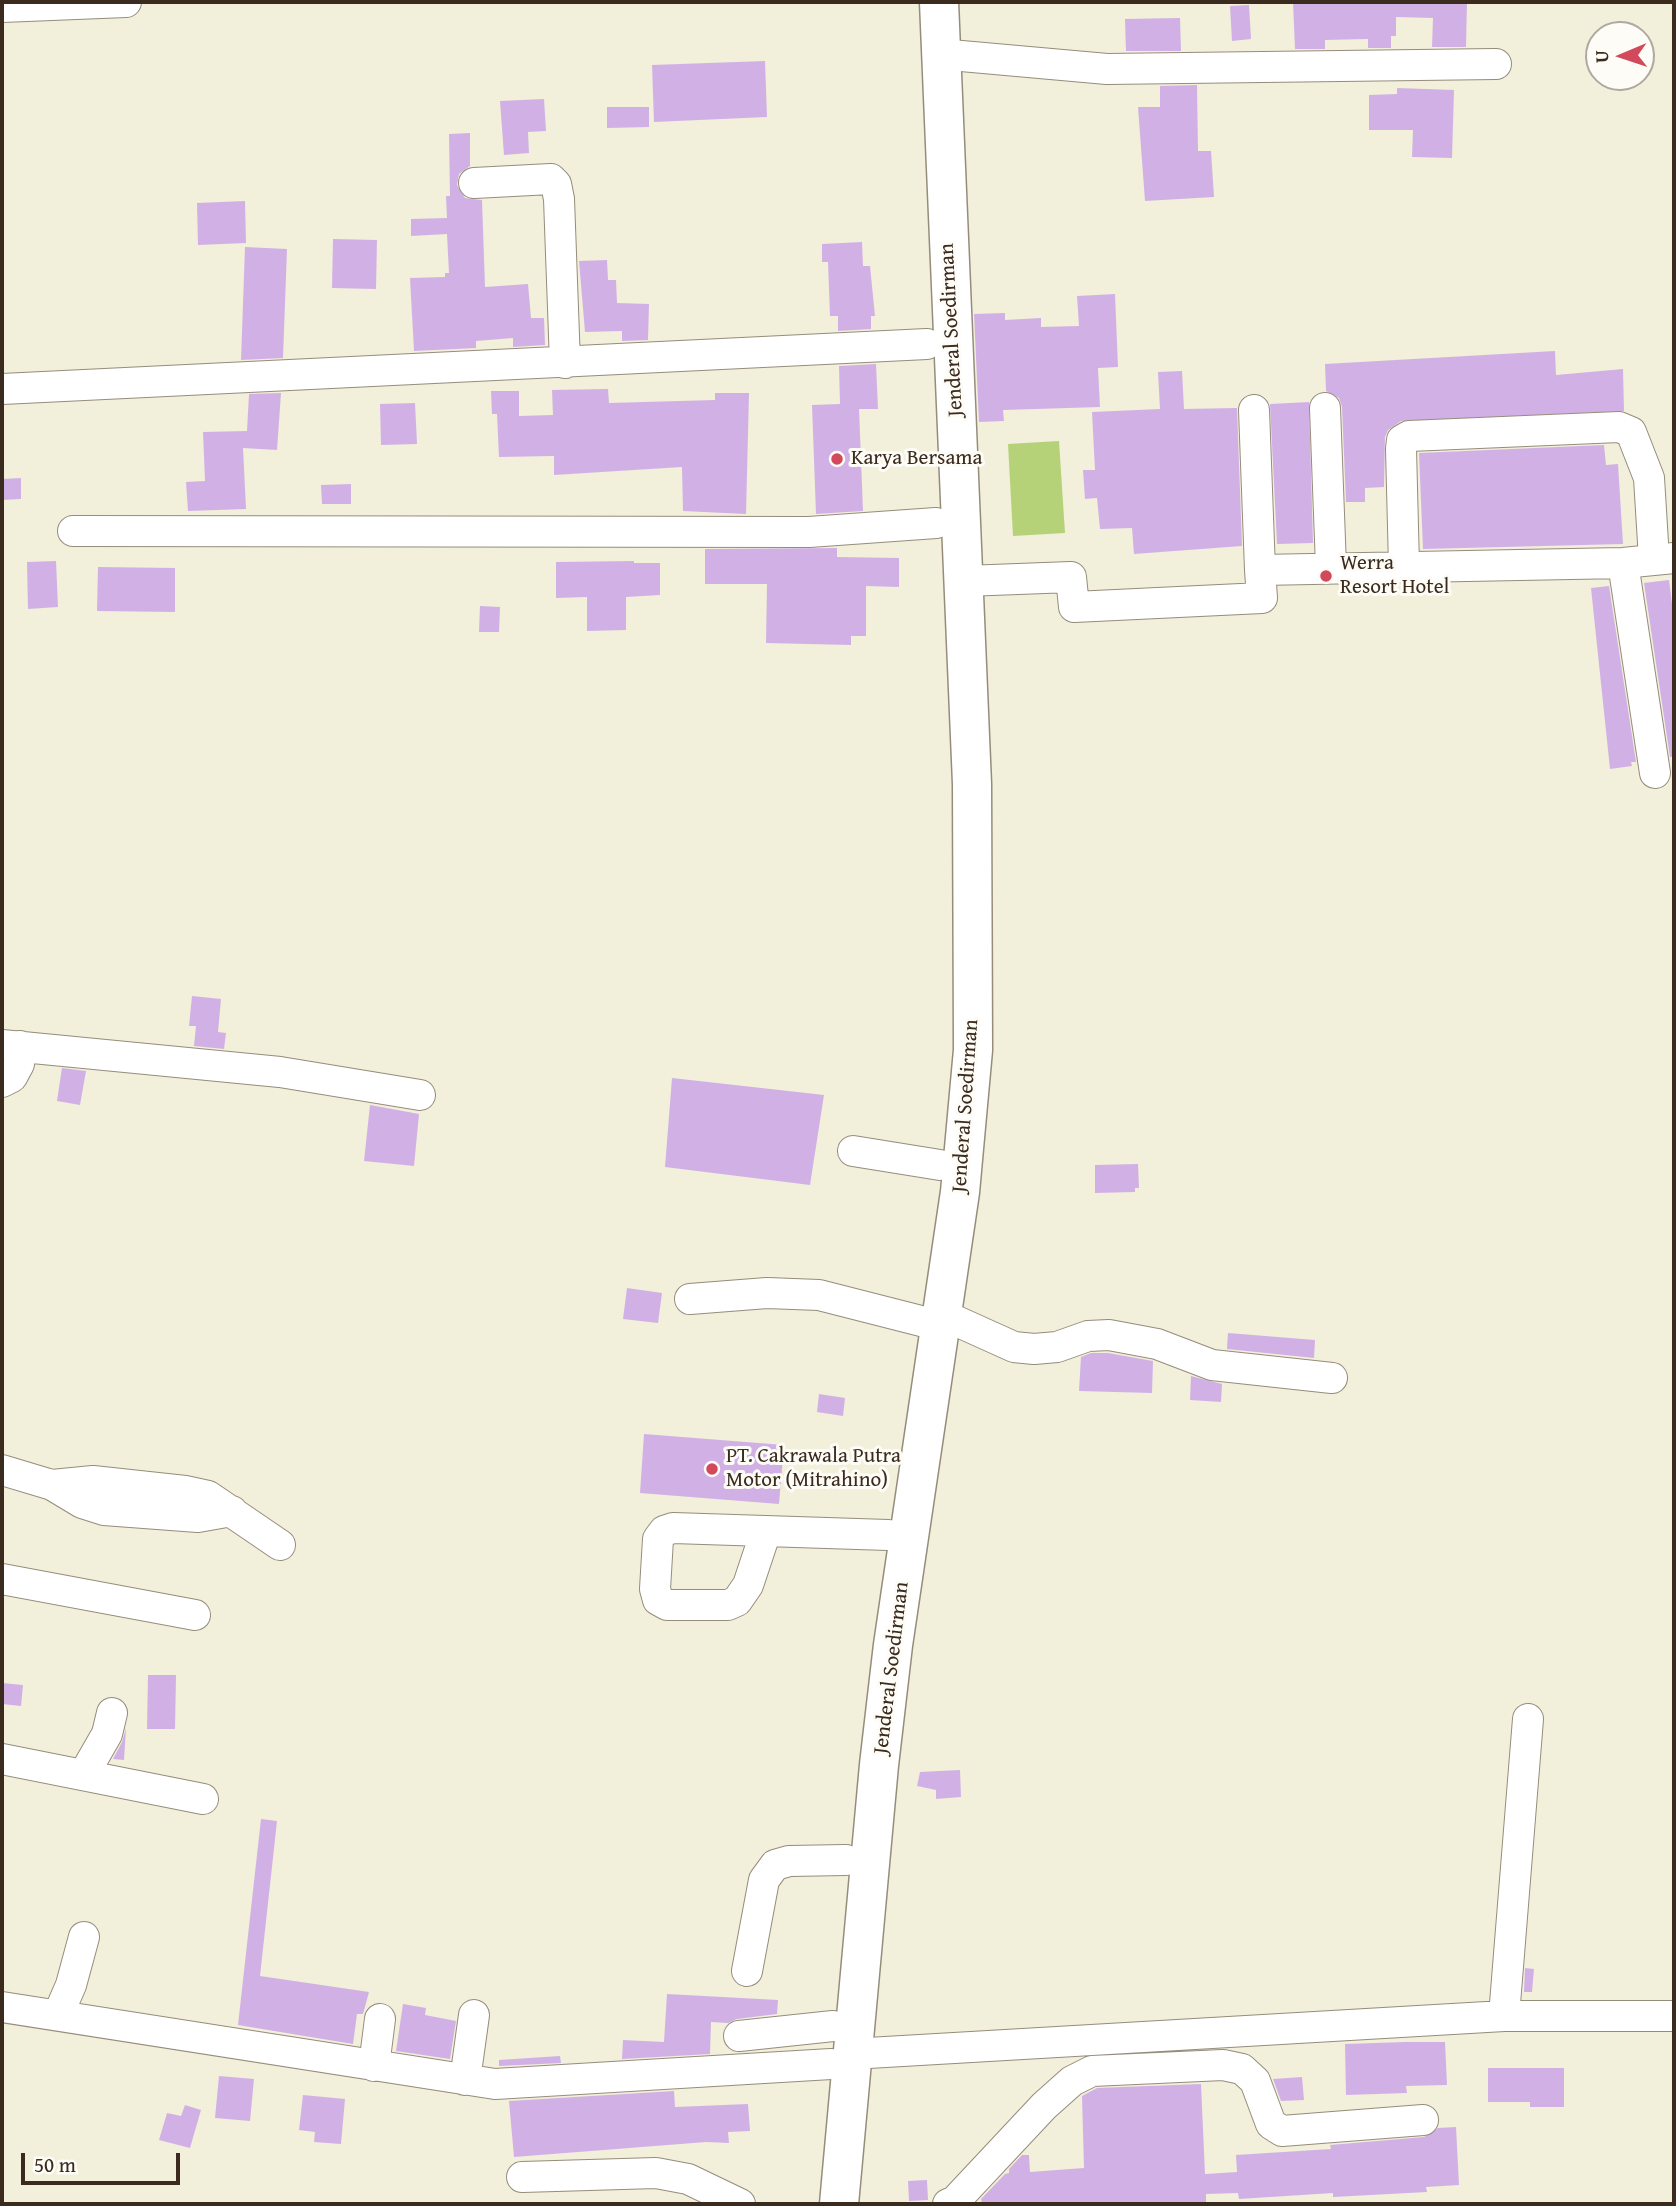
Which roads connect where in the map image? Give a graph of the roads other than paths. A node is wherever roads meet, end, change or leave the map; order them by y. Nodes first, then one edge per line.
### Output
1 (126, 2) edge
2 (915, 2) edge
3 (939, 2) edge
4 (2, 6) edge
5 (939, 54) junction
6 (1496, 64) dead end
7 (474, 183) dead end
8 (927, 344) junction
9 (565, 363) junction
10 (2, 389) edge
11 (1325, 408) dead end
12 (1254, 410) dead end
13 (936, 523) junction
14 (73, 531) dead end
15 (1664, 559) edge
16 (1623, 563) junction
17 (1404, 566) junction
18 (1331, 567) junction
19 (1260, 570) junction
20 (965, 581) junction
21 (1655, 773) edge
22 (11, 1045) edge
23 (2, 1082) edge
24 (420, 1095) dead end
25 (853, 1151) dead end
26 (940, 1165) junction
27 (690, 1299) dead end
28 (932, 1318) junction
29 (1332, 1378) dead end
30 (2, 1470) edge
31 (765, 1531) dead end
32 (888, 1535) junction
33 (280, 1545) dead end
34 (2, 1579) edge
35 (195, 1615) dead end
36 (112, 1713) dead end
37 (1528, 1719) dead end
38 (2, 1759) edge
39 (84, 1774) junction
40 (203, 1799) dead end
41 (846, 1860) junction
42 (84, 1937) dead end
43 (747, 1971) dead end
44 (2, 2007) edge
45 (58, 2015) junction
46 (474, 2015) dead end
47 (1504, 2016) junction
48 (1674, 2016) edge
49 (380, 2019) dead end
50 (739, 2036) dead end
51 (838, 2048) junction
52 (374, 2066) junction
53 (465, 2080) junction
54 (1423, 2120) dead end
55 (522, 2177) dead end
56 (740, 2204) edge
57 (819, 2204) edge
58 (839, 2204) edge
59 (948, 2204) edge

1 - 4 street
2 - 8 highway, Jenderal Soedirman
3 - 5 highway, Jenderal Soedirman
5 - 6 street
5 - 20 highway, Jenderal Soedirman
7 - 9 street
8 - 9 street
8 - 13 highway, Jenderal Soedirman
9 - 10 street
11 - 18 street
12 - 19 street
13 - 14 street
13 - 26 highway, Jenderal Soedirman
15 - 16 street
15 - 17 street
16 - 17 street
16 - 21 street
17 - 18 street
18 - 19 street
19 - 20 street
20 - 28 highway, Jenderal Soedirman
22 - 23 street
22 - 24 street
25 - 26 street
26 - 28 highway, Jenderal Soedirman
27 - 28 street
28 - 29 street
28 - 32 highway, Jenderal Soedirman
28 - 51 highway, Jenderal Soedirman
30 - 33 street
31 - 32 street
32 - 41 highway, Jenderal Soedirman
34 - 35 street
36 - 39 street
37 - 47 street
38 - 39 street
39 - 40 street
41 - 43 street
41 - 51 highway, Jenderal Soedirman
42 - 45 street
44 - 45 street
45 - 52 street
46 - 53 street
47 - 48 street
47 - 51 street
49 - 52 street
50 - 51 street
51 - 53 street
51 - 57 highway, Jenderal Soedirman
51 - 58 highway, Jenderal Soedirman
52 - 53 street
54 - 59 street
55 - 56 street

